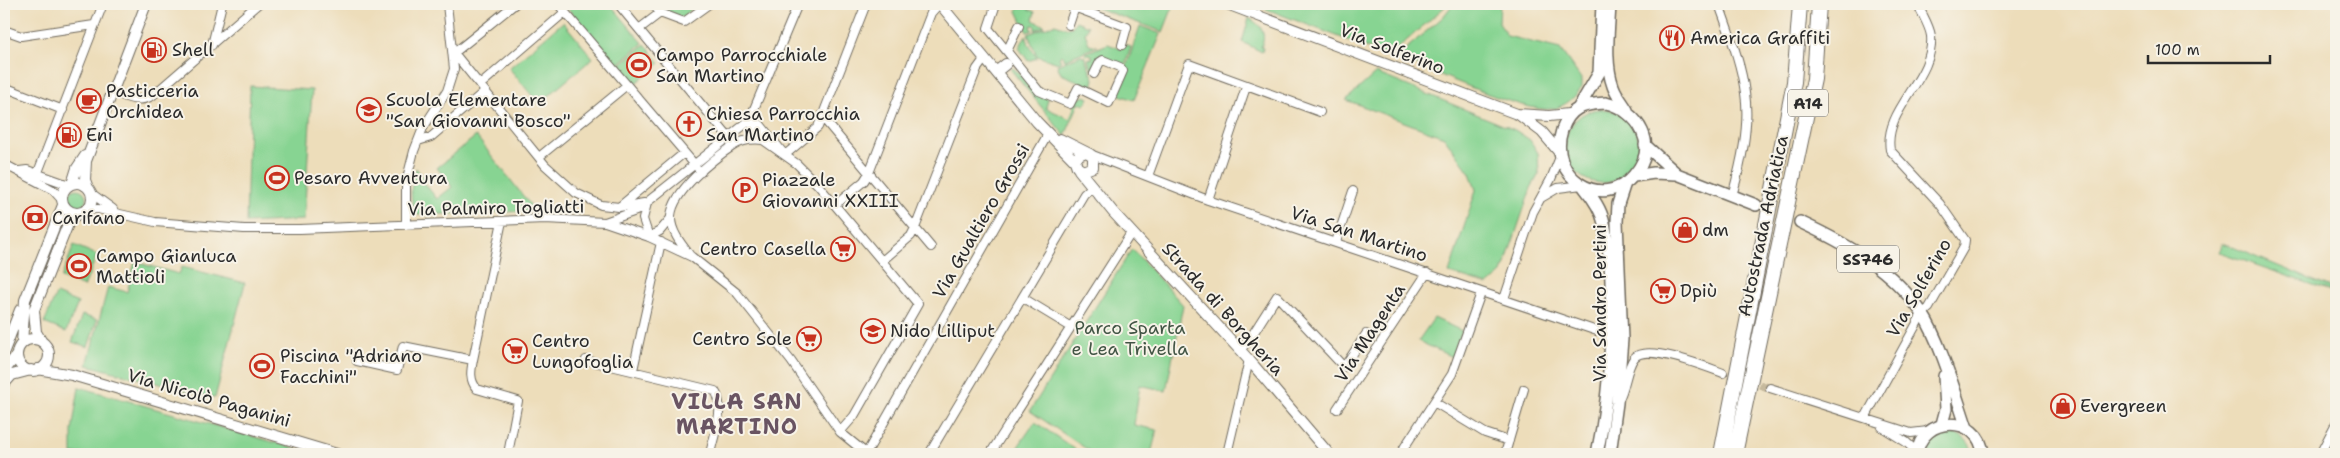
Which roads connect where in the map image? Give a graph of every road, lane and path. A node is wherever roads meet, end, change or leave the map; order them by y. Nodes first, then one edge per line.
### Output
1 (103, 4) edge
2 (146, 4) edge
3 (222, 4) edge
4 (258, 4) edge
5 (447, 4) edge
6 (515, 4) edge
7 (558, 4) edge
8 (618, 4) edge
9 (653, 4) edge
10 (709, 4) edge
11 (798, 4) edge
12 (866, 4) edge
13 (940, 4) edge
14 (996, 4) edge
15 (1066, 4) edge
16 (1227, 4) edge
17 (1602, 4) edge
18 (1610, 4) edge
19 (1719, 4) edge
20 (1800, 4) edge
21 (1819, 4) edge
22 (1921, 4) edge
23 (1076, 7) junction
24 (565, 12) junction
25 (660, 13) junction
26 (94, 25) junction
27 (1069, 25) dead end
28 (1019, 26) dead end
29 (639, 29) junction
30 (4, 30) edge
31 (212, 45) junction
32 (1122, 45) dead end
33 (1007, 51) junction
34 (454, 53) junction
35 (985, 58) junction
36 (1010, 62) junction
37 (454, 68) junction
38 (996, 72) junction
39 (1094, 74) dead end
40 (473, 76) junction
41 (627, 85) junction
42 (1246, 87) junction
43 (4, 88) edge
44 (483, 88) junction
45 (113, 92) junction
46 (1579, 107) junction
47 (63, 110) junction
48 (1320, 112) dead end
49 (1628, 112) junction
50 (1517, 114) junction
51 (1569, 114) junction
52 (823, 118) junction
53 (749, 121) junction
54 (100, 126) junction
55 (1048, 134) junction
56 (729, 137) junction
57 (763, 140) junction
58 (418, 141) junction
59 (735, 144) junction
60 (1645, 145) junction
61 (684, 153) junction
62 (1088, 153) junction
63 (1559, 154) junction
64 (785, 155) junction
65 (539, 157) junction
66 (1112, 162) junction
67 (4, 164) edge
68 (694, 165) junction
69 (1077, 166) junction
70 (1094, 166) junction
71 (701, 172) junction
72 (869, 173) junction
73 (1677, 174) junction
74 (1148, 176) junction
75 (36, 177) junction
76 (1630, 180) junction
77 (70, 184) junction
78 (1093, 186) junction
79 (1583, 186) junction
80 (89, 190) junction
81 (1353, 191) dead end
82 (1732, 196) junction
83 (1539, 199) junction
84 (1208, 200) junction
85 (840, 201) dead end
86 (62, 202) junction
87 (648, 202) junction
88 (1756, 205) dead end
89 (619, 207) junction
90 (82, 212) junction
91 (119, 213) junction
92 (671, 218) junction
93 (502, 221) junction
94 (605, 222) junction
95 (1800, 222) dead end
96 (406, 225) junction
97 (915, 228) junction
98 (1132, 233) junction
99 (649, 237) junction
100 (662, 242) junction
101 (1336, 242) junction
102 (931, 247) dead end
103 (692, 257) junction
104 (882, 261) junction
105 (1427, 273) junction
106 (1481, 293) junction
107 (1023, 298) junction
108 (1504, 299) junction
109 (25, 300) junction
110 (1922, 314) junction
111 (1071, 327) junction
112 (1597, 331) dead end
113 (1366, 334) dead end
114 (42, 342) junction
115 (22, 343) junction
116 (1240, 350) junction
117 (4, 352) edge
118 (48, 354) junction
119 (17, 355) junction
120 (472, 360) junction
121 (586, 360) dead end
122 (1249, 360) junction
123 (357, 361) dead end
124 (1943, 361) junction
125 (35, 370) junction
126 (633, 370) junction
127 (4, 371) edge
128 (1724, 373) dead end
129 (72, 375) junction
130 (4, 384) edge
131 (1770, 388) tunnel mouth
132 (1524, 389) dead end
133 (1434, 402) junction
134 (1617, 403) junction
135 (1337, 409) dead end
136 (1868, 417) junction
137 (2336, 422) edge
138 (1942, 424) junction
139 (1966, 428) junction
140 (1928, 431) junction
141 (840, 432) junction
142 (1315, 438) junction
143 (1509, 440) junction
144 (1917, 453) edge
145 (1985, 453) edge
146 (337, 454) edge
147 (508, 454) edge
148 (710, 454) edge
149 (867, 454) edge
150 (929, 454) edge
151 (990, 454) edge
152 (1227, 454) edge
153 (1329, 454) edge
154 (1336, 454) edge
155 (1400, 454) edge
156 (1504, 454) edge
157 (1597, 454) edge
158 (1610, 454) edge
159 (1721, 454) edge
160 (1735, 454) edge
161 (2320, 454) edge

1 - 26 street
2 - 45 main road
3 - 31 street
4 - 31 street
5 - 34 street
6 - 34 street
7 - 24 street
8 - 29 street
9 - 25 street
10 - 25 street
11 - 53 street
12 - 52 street
13 - 35 main road, Strada di Borgheria
13 - 72 street
14 - 33 street
15 - 23 street
16 - 50 main road, Via Solferino
17 - 46 main road
18 - 49 main road
19 - 82 street
20 - 159 highway, Autostrada Adriatica / A14
21 - 160 highway, Autostrada Adriatica / A14
22 - 110 street, Via Solferino
23 - 27 street
23 - 32 street
24 - 41 street
24 - 44 street
25 - 29 street
26 - 30 street
26 - 47 street
28 - 33 street
29 - 56 street
31 - 45 street
33 - 36 street
34 - 37 street
34 - 40 street
35 - 38 main road, Strada di Borgheria
35 - 97 street
36 - 38 main road
36 - 39 street
37 - 40 street
37 - 58 street
38 - 55 main road, Strada di Borgheria
40 - 44 street
41 - 61 street
41 - 65 street
42 - 48 street
42 - 74 street
42 - 84 street
43 - 47 street
44 - 58 street
44 - 65 street
45 - 54 main road
46 - 49 main road
46 - 51 main road
47 - 75 street
49 - 60 main road
50 - 51 main road, Via Solferino
50 - 63 main road, Via Solferino
51 - 63 main road
52 - 64 street
52 - 72 street
53 - 56 street
53 - 57 street
53 - 64 street
54 - 77 main road
54 - 80 main road
55 - 62 main road
55 - 69 main road, Strada di Borgheria
55 - 149 street, Via Gualtiero Grossi
56 - 59 street
56 - 68 street
57 - 59 street
57 - 64 street
58 - 96 street
59 - 71 street
60 - 73 main road
60 - 76 main road, Via Sandro Pertini
61 - 68 street
61 - 89 street
62 - 66 street, Via San Martino
62 - 69 main road
62 - 70 main road
63 - 79 main road, Via Sandro Pertini
63 - 83 street
64 - 104 street
65 - 89 street
66 - 70 street
66 - 74 street, Via San Martino
67 - 75 street
68 - 71 street
68 - 87 street
69 - 70 main road
69 - 78 main road, Strada di Borgheria
70 - 78 main road
71 - 92 street
72 - 85 street
72 - 97 street
73 - 76 main road
73 - 82 main road
74 - 84 street, Via San Martino
75 - 77 street
75 - 86 street
76 - 79 main road
76 - 134 main road, Via Sandro Pertini
77 - 80 main road
77 - 86 main road
78 - 98 main road, Strada di Borgheria
78 - 107 street
79 - 83 street
79 - 157 main road, Via Sandro Pertini
80 - 90 main road
80 - 91 street, Via Palmiro Togliatti
81 - 101 street
82 - 88 main road
83 - 108 street
84 - 101 street, Via San Martino
86 - 90 main road
86 - 109 main road
87 - 89 street
87 - 94 street
87 - 99 street
90 - 91 street, Via Palmiro Togliatti
90 - 114 main road
91 - 96 street, Via Palmiro Togliatti
92 - 99 street
92 - 103 street
93 - 94 street, Via Palmiro Togliatti
93 - 96 street, Via Palmiro Togliatti
93 - 120 street
94 - 99 street, Via Palmiro Togliatti
95 - 110 main road, SS746
97 - 102 street
97 - 104 street
98 - 111 street
98 - 116 main road, Strada di Borgheria
99 - 100 street, Via Palmiro Togliatti
100 - 103 street, Via Palmiro Togliatti
100 - 126 street
101 - 105 street, Via San Martino
103 - 141 street, Via Palmiro Togliatti
104 - 141 street
105 - 106 street, Via San Martino
105 - 135 street, Via Magenta
106 - 108 street, Via San Martino
106 - 133 street
107 - 111 street
107 - 150 street
108 - 112 street, Via San Martino
109 - 115 main road
109 - 117 main road
110 - 124 main road, SS746
110 - 136 street, Via Solferino
111 - 151 street
113 - 116 street
114 - 115 main road
114 - 118 main road
115 - 119 main road
116 - 122 main road, Strada di Borgheria
118 - 125 main road
118 - 129 main road, Via Nicolò Paganini
119 - 125 main road
119 - 127 main road
120 - 123 street
120 - 147 street
121 - 126 street
122 - 142 main road, Strada di Borgheria
122 - 152 street
124 - 138 main road, SS746
124 - 139 main road, SS746
125 - 129 main road, Via Nicolò Paganini
125 - 130 main road
126 - 148 street
128 - 134 street
129 - 146 main road, Via Nicolò Paganini
131 - 136 street
132 - 143 street
133 - 143 street
133 - 155 street
134 - 158 main road, Via Sandro Pertini
136 - 140 street
136 - 144 street
137 - 161 street
138 - 139 main road
138 - 140 main road
139 - 145 main road, SS746
140 - 144 main road
141 - 149 street, Via Palmiro Togliatti
142 - 153 main road, Strada di Borgheria
142 - 154 street
143 - 156 street

